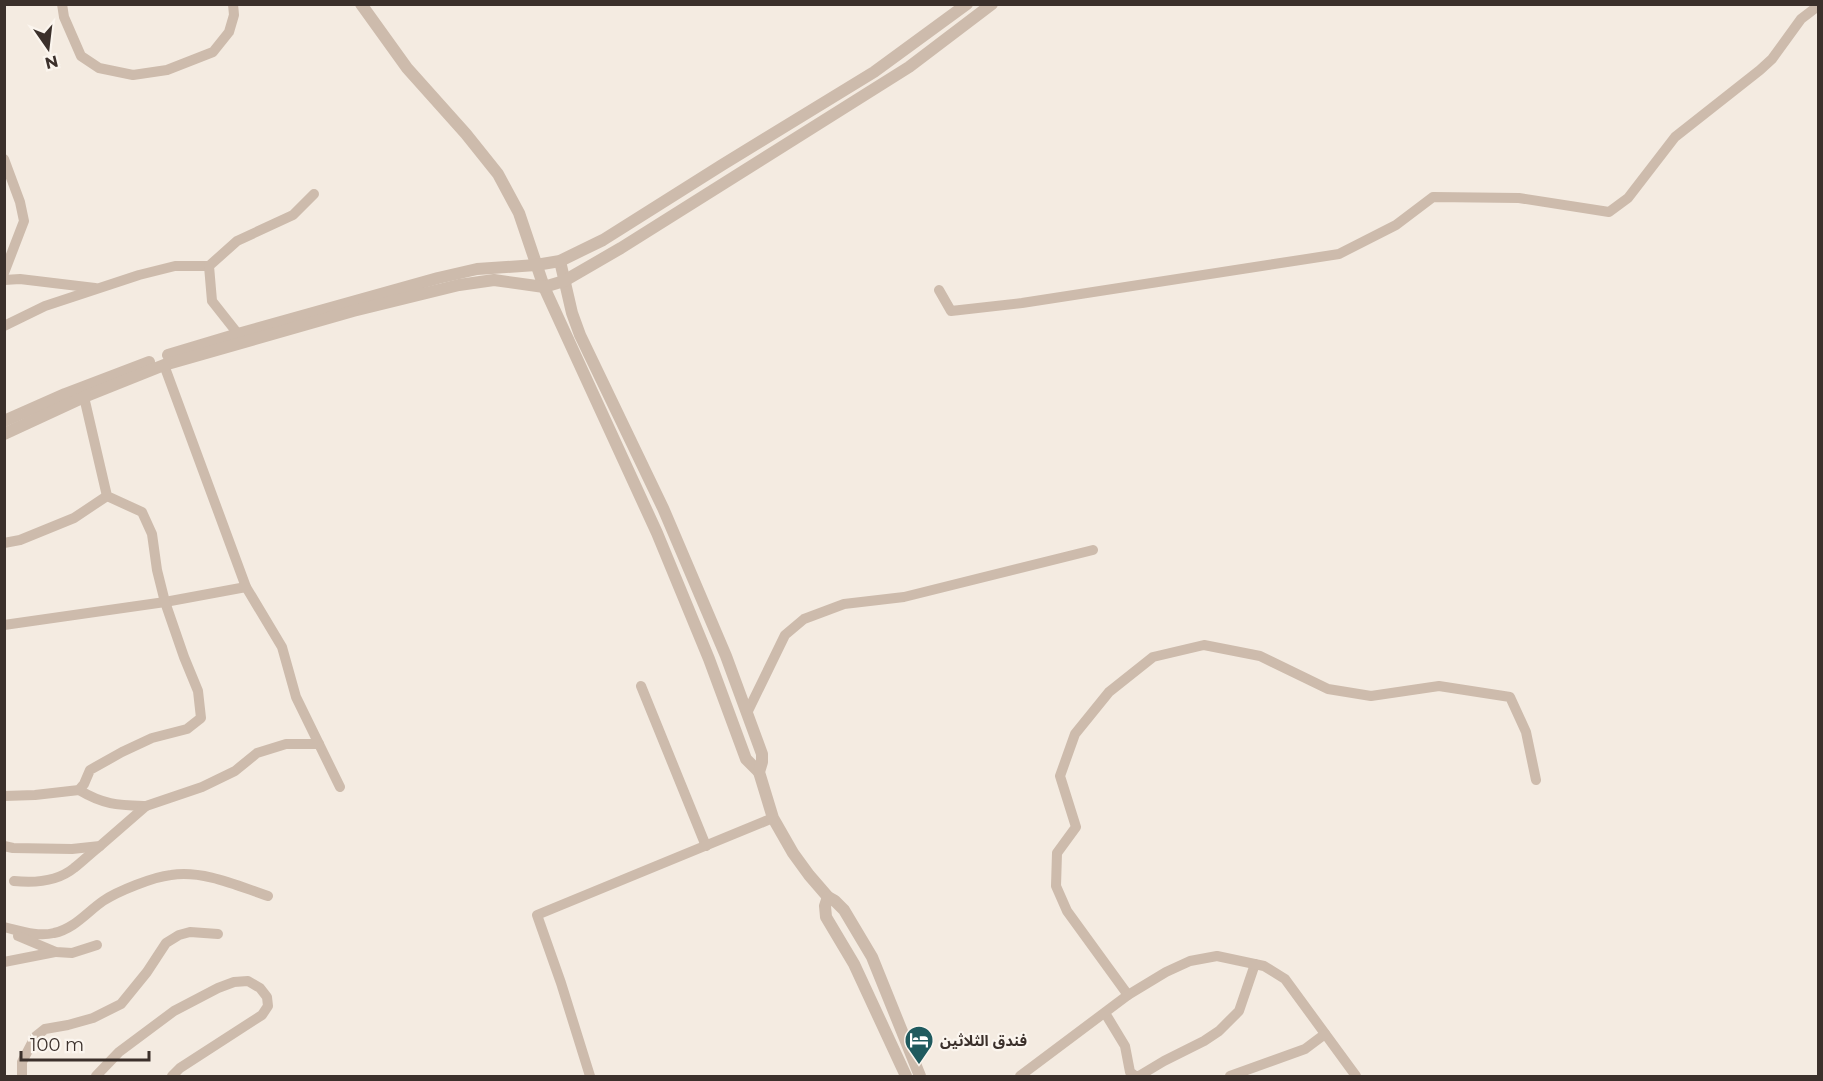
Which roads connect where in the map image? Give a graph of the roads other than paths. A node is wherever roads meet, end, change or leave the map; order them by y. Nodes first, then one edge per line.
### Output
1 (62, 4) edge
2 (233, 4) edge
3 (361, 4) edge
4 (968, 4) edge
5 (992, 4) edge
6 (1818, 6) edge
7 (4, 159) edge
8 (314, 194) dead end
9 (560, 261) junction
10 (536, 265) junction
11 (208, 266) junction
12 (4, 273) edge
13 (4, 280) edge
14 (564, 281) junction
15 (544, 287) junction
16 (98, 289) junction
17 (939, 290) dead end
18 (4, 326) edge
19 (241, 338) junction
20 (164, 365) junction
21 (84, 397) junction
22 (4, 421) edge
23 (4, 434) edge
24 (107, 496) junction
25 (4, 543) edge
26 (1093, 550) dead end
27 (246, 587) junction
28 (165, 602) junction
29 (4, 625) edge
30 (641, 686) dead end
31 (747, 713) junction
32 (319, 744) junction
33 (759, 772) junction
34 (1536, 780) dead end
35 (340, 787) dead end
36 (79, 790) junction
37 (4, 796) edge
38 (146, 806) junction
39 (773, 818) junction
40 (4, 846) edge
41 (100, 846) junction
42 (706, 846) junction
43 (14, 881) dead end
44 (268, 896) dead end
45 (828, 897) junction
46 (4, 928) edge
47 (218, 934) dead end
48 (98, 945) dead end
49 (56, 952) junction
50 (4, 962) edge
51 (1255, 964) junction
52 (1128, 995) junction
53 (1105, 1013) junction
54 (1325, 1034) junction
55 (916, 1073) edge
56 (22, 1077) edge
57 (96, 1077) edge
58 (172, 1077) edge
59 (590, 1077) edge
60 (906, 1077) edge
61 (1020, 1077) edge
62 (1230, 1077) edge
63 (1356, 1077) edge

1 - 2 street
3 - 10 street
4 - 9 street
5 - 14 street
6 - 17 street
7 - 12 street
8 - 11 street
9 - 10 street
9 - 14 street
10 - 15 street
10 - 19 street
11 - 16 street
11 - 19 street
13 - 16 street
14 - 15 street
14 - 31 street
15 - 19 street
15 - 33 street
16 - 18 street
19 - 20 street
19 - 22 street
20 - 21 street
20 - 27 street
21 - 23 street
21 - 24 street
24 - 25 street
24 - 28 street
26 - 31 street
27 - 28 street
27 - 32 street
28 - 29 street
28 - 36 street
30 - 42 street
31 - 33 street
32 - 35 street
32 - 38 street
33 - 39 street
34 - 52 street
36 - 37 street
36 - 38 street
38 - 41 street
39 - 42 street
39 - 45 street
40 - 41 street
41 - 43 street
42 - 59 street
44 - 46 street
45 - 55 street
45 - 60 street
46 - 49 street
47 - 56 street
48 - 49 street
49 - 50 street
51 - 52 street
51 - 53 street
51 - 54 street
52 - 53 street
53 - 61 street
54 - 62 street
54 - 63 street
57 - 58 street

